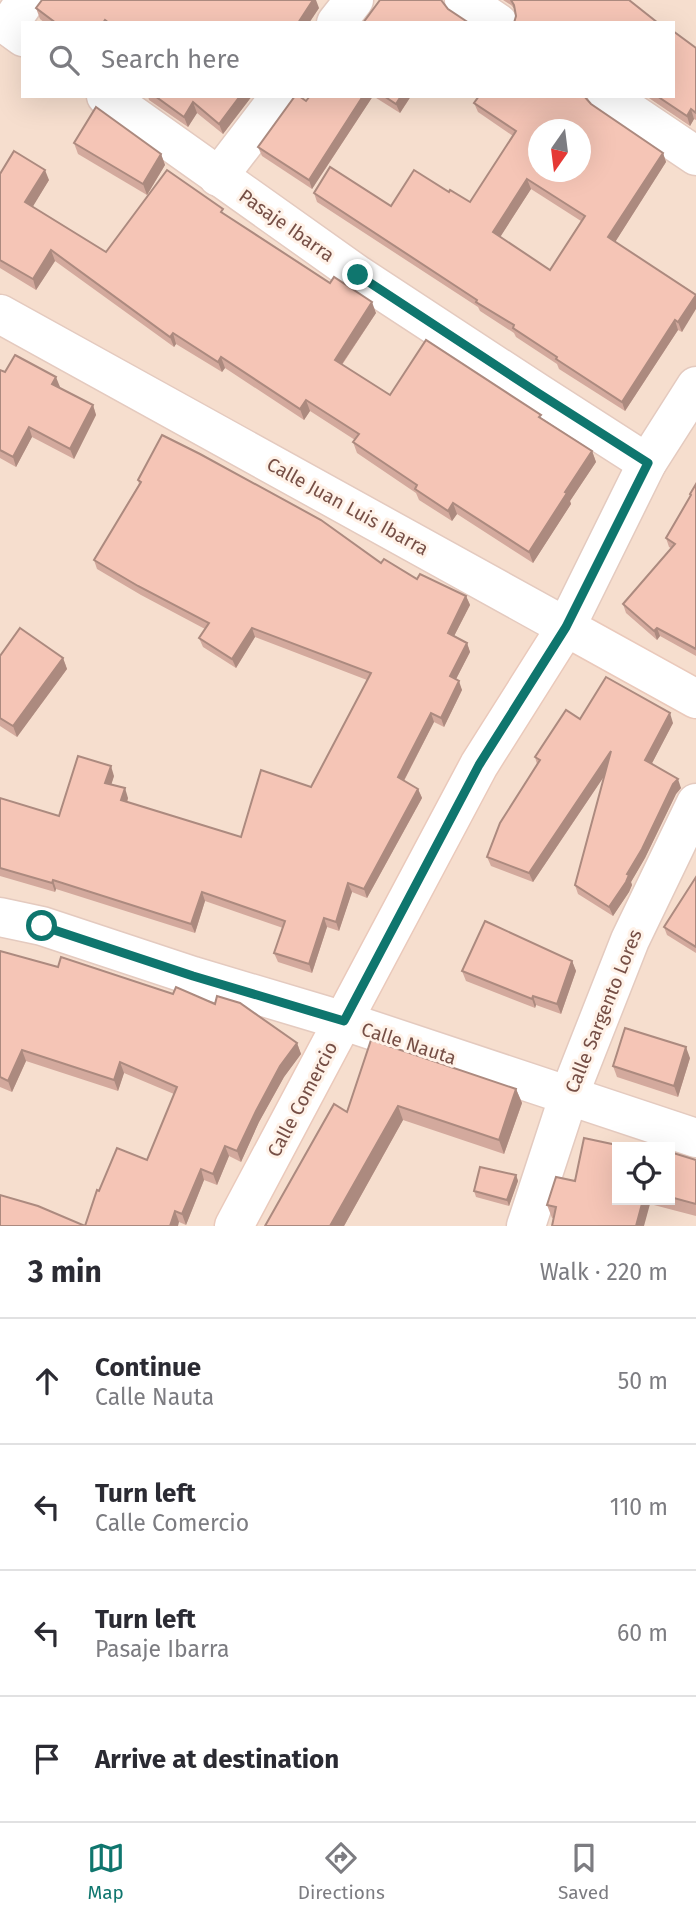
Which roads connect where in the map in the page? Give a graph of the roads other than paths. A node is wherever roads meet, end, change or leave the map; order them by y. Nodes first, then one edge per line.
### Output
1 (354, 0) edge
2 (464, 0) edge
3 (338, 21) edge
4 (495, 21) edge
5 (109, 98) edge
6 (278, 98) edge
7 (610, 98) edge
8 (696, 156) edge
9 (218, 177) junction
10 (0, 314) edge
11 (696, 386) edge
12 (648, 463) junction
13 (566, 627) junction
14 (696, 699) edge
15 (696, 803) edge
16 (0, 917) edge
17 (344, 1021) junction
18 (569, 1095) junction
19 (696, 1138) edge
20 (234, 1226) edge
21 (526, 1226) edge

1 - 3 street
2 - 4 street
5 - 9 street, Pasaje Ibarra
6 - 9 street
7 - 8 street
9 - 12 street, Pasaje Ibarra
10 - 13 street, Calle Juan Luis Ibarra
11 - 12 street, Calle Comercio
12 - 13 street, Calle Comercio
13 - 14 street, Calle Juan Luis Ibarra
13 - 17 street, Calle Comercio
15 - 18 street, Calle Sargento Lores
16 - 17 street, Calle Nauta
17 - 18 street, Calle Nauta
17 - 20 street, Calle Comercio
18 - 19 street, Calle Nauta
18 - 21 street, Calle Sargento Lores

